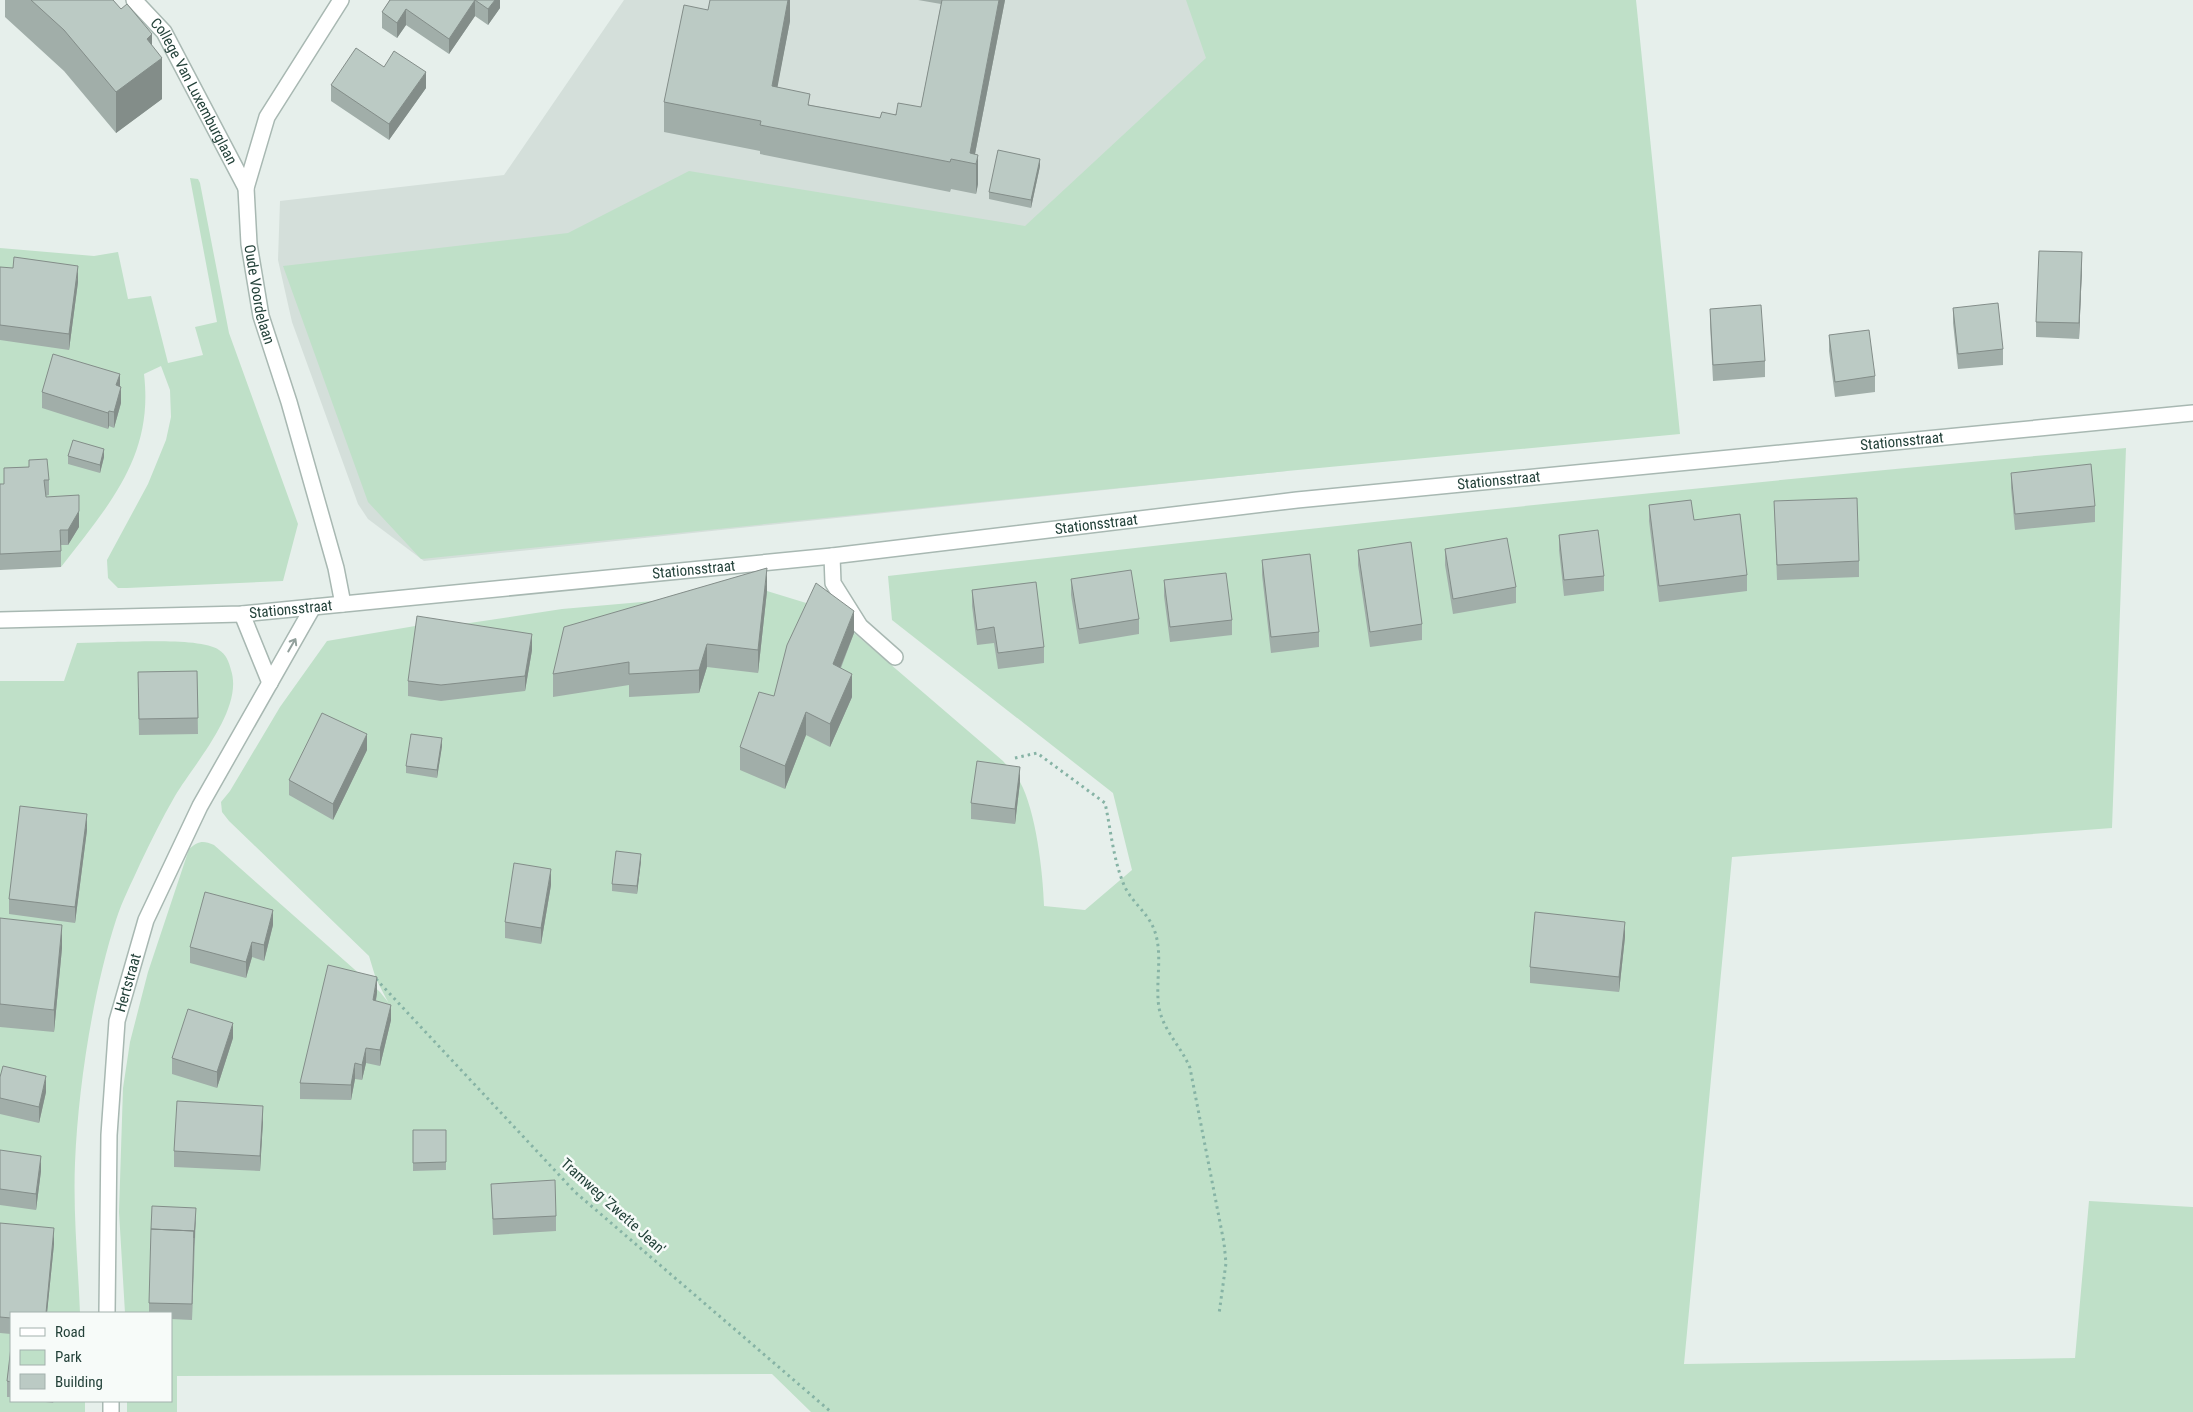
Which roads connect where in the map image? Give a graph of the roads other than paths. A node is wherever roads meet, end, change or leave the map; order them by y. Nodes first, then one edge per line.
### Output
1 (134, 0) edge
2 (341, 0) edge
3 (246, 188) junction
4 (2193, 413) edge
5 (832, 556) junction
6 (343, 604) junction
7 (313, 607) junction
8 (242, 614) junction
9 (0, 620) edge
10 (895, 658) dead end
11 (270, 683) junction
12 (107, 1312) edge

1 - 3 street, College Van Luxemburglaan
2 - 3 street, Oude Voordelaan
3 - 6 street, Oude Voordelaan
4 - 5 street, Stationsstraat
5 - 6 street, Stationsstraat
5 - 10 street
6 - 7 street, Stationsstraat
7 - 8 street, Stationsstraat
11 -> 7 street, Hertstraat
8 - 9 street, Stationsstraat
8 - 11 street
11 - 12 street, Hertstraat

